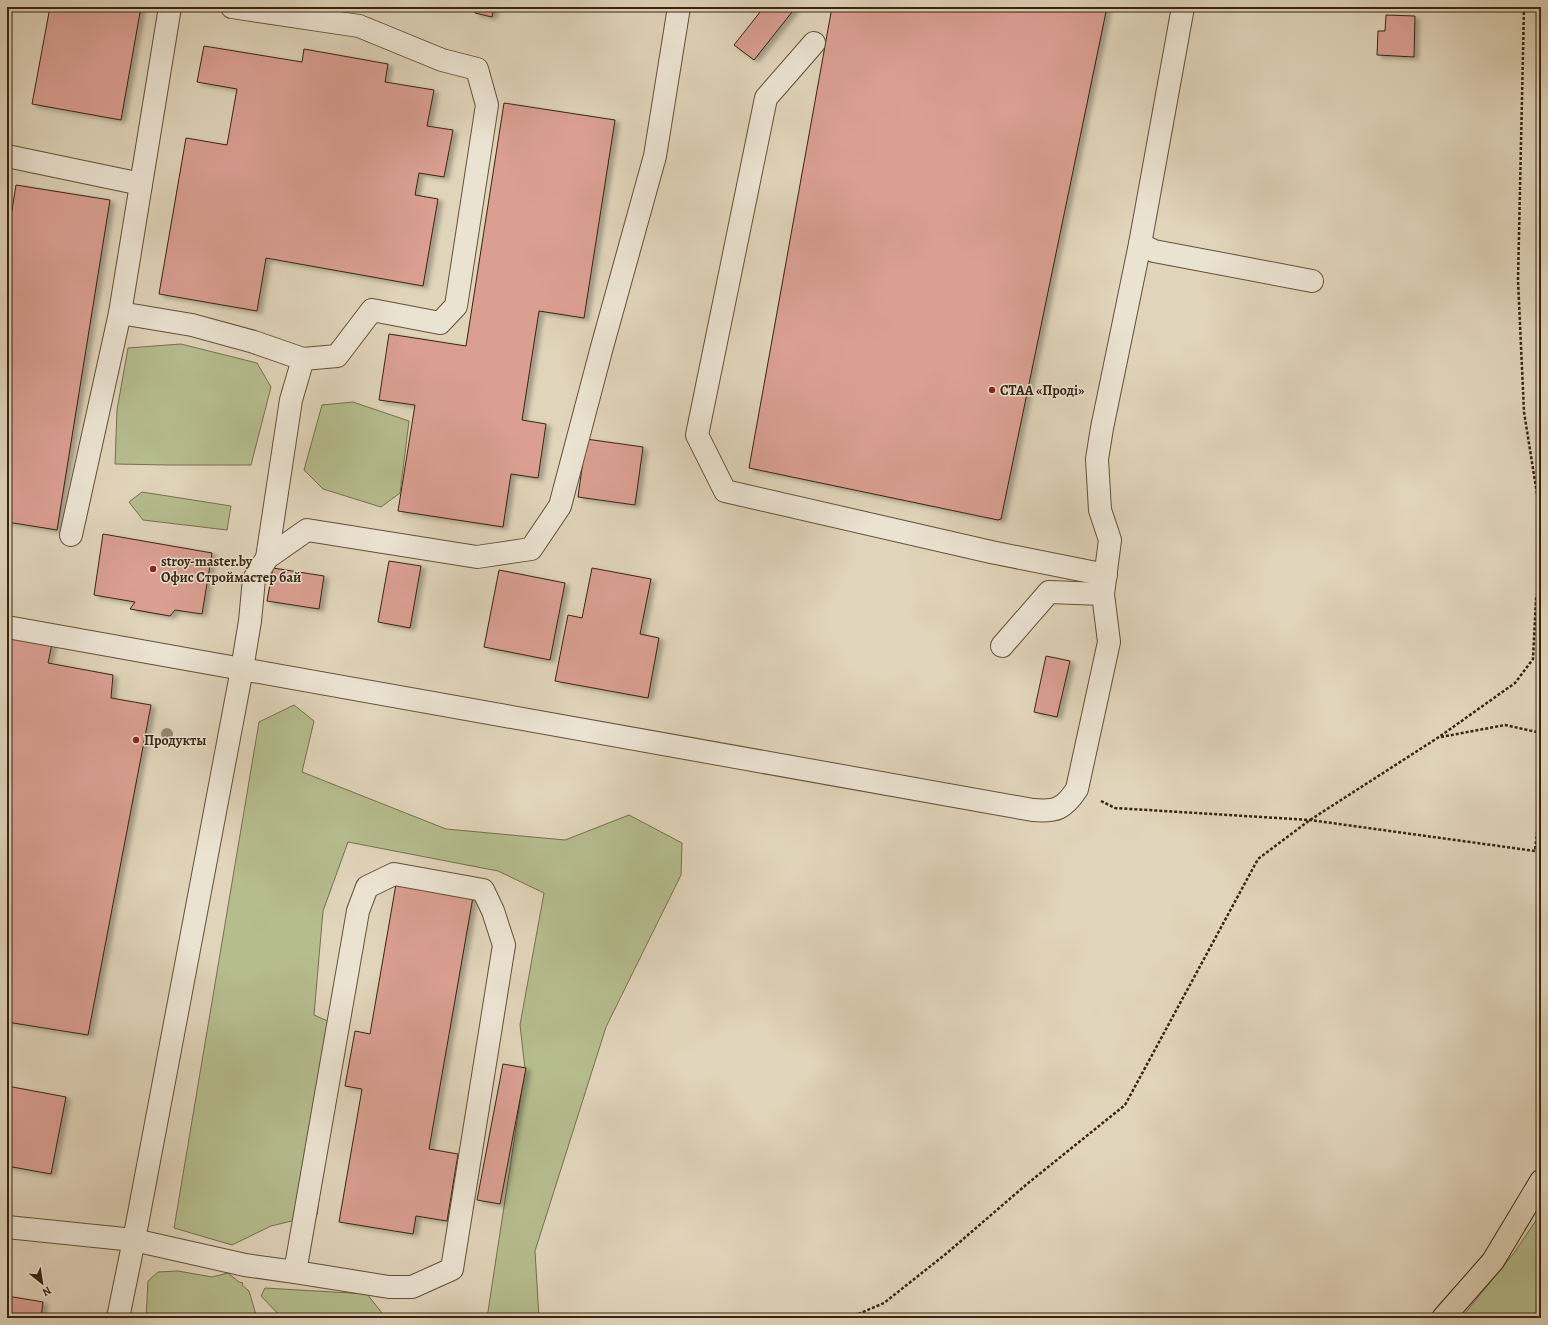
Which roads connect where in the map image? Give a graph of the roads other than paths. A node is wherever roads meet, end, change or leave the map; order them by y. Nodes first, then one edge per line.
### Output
1 (170, 7) edge
2 (232, 7) edge
3 (679, 7) edge
4 (1183, 7) edge
5 (360, 17) edge
6 (814, 43) dead end
7 (7, 156) edge
8 (141, 184) junction
9 (1140, 244) junction
10 (1312, 282) dead end
11 (120, 313) junction
12 (304, 359) junction
13 (71, 535) dead end
14 (267, 558) junction
15 (1104, 584) junction
16 (7, 627) edge
17 (1002, 646) dead end
18 (242, 669) junction
19 (1541, 1181) edge
20 (7, 1227) edge
21 (134, 1240) junction
22 (295, 1272) junction
23 (118, 1318) edge
24 (1443, 1318) edge

1 - 8 lane
2 - 5 lane
3 - 14 lane
4 - 9 lane
5 - 12 lane
6 - 15 lane
7 - 8 lane
8 - 11 lane
9 - 10 lane
9 - 15 lane
11 - 12 lane
11 - 13 lane
12 - 14 lane
14 - 18 lane
15 - 17 lane
15 - 18 lane
16 - 18 lane
18 - 21 lane
19 - 24 highway
20 - 21 lane
21 - 22 lane
21 - 23 lane
22 - 22 lane

